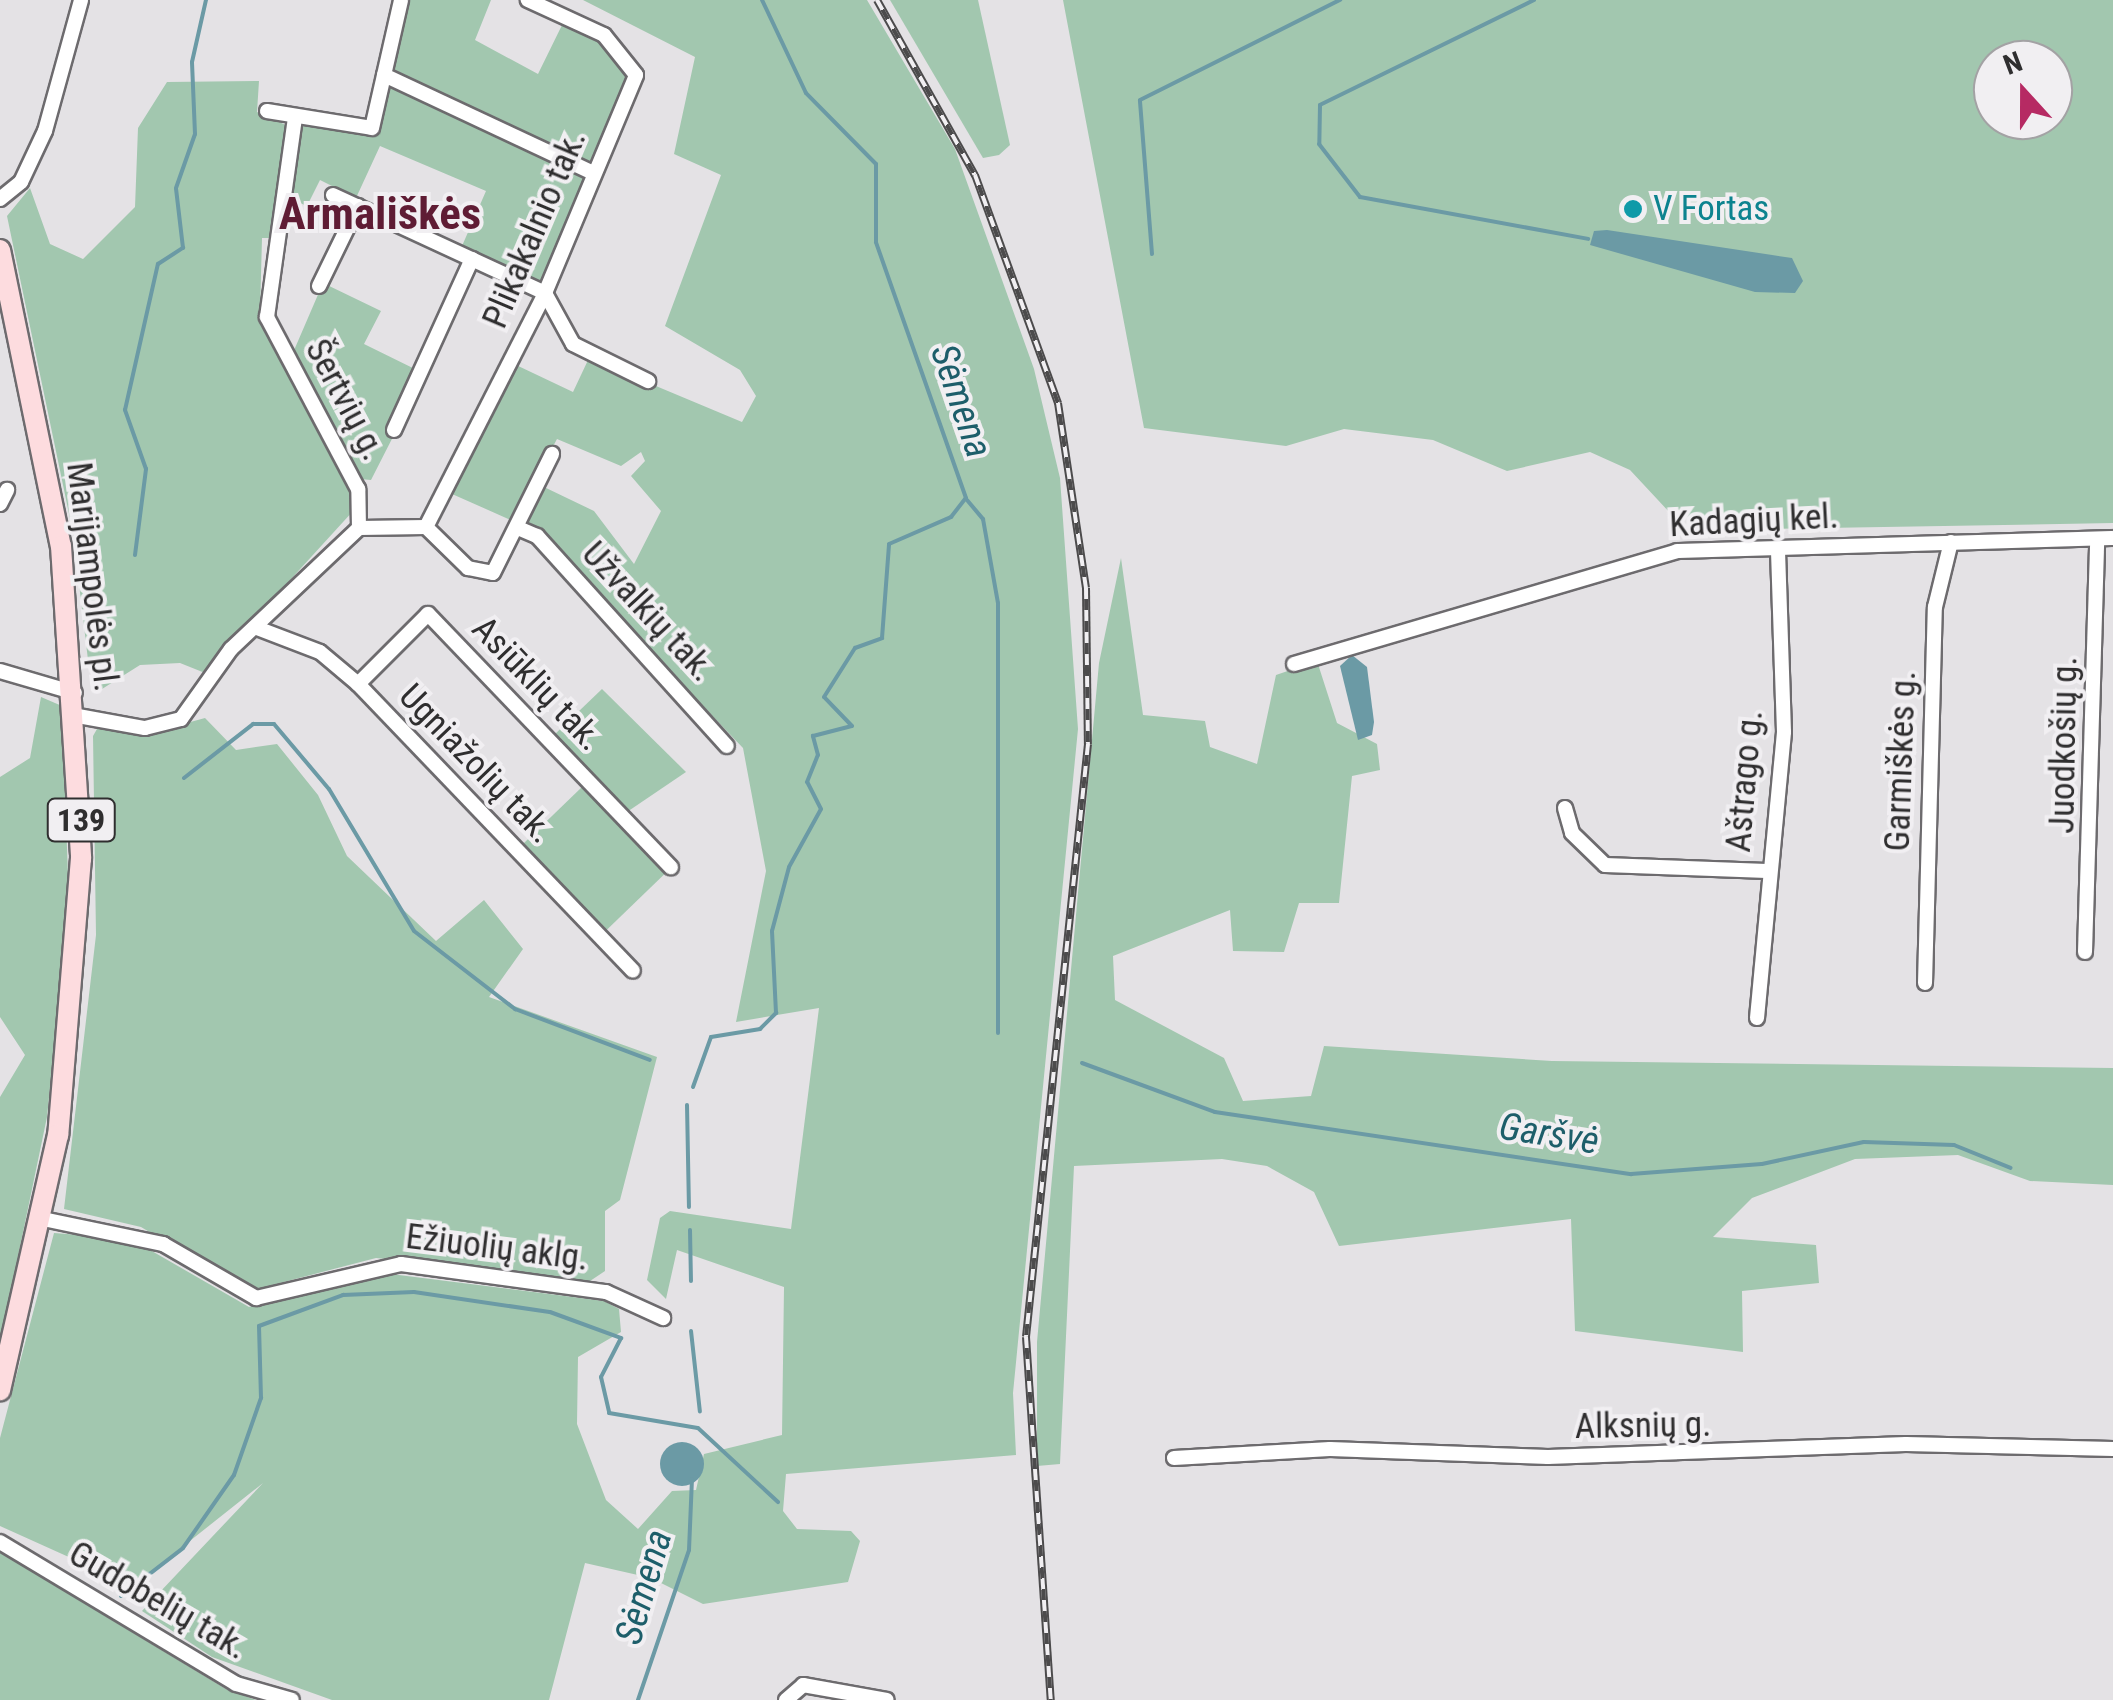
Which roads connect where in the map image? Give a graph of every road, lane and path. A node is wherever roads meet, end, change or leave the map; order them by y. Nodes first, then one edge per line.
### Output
1 (81, 0) edge
2 (401, 0) edge
3 (528, 0) edge
4 (384, 75) junction
5 (267, 111) dead end
6 (296, 117) junction
7 (590, 172) junction
8 (333, 194) dead end
9 (0, 199) edge
10 (358, 206) junction
11 (0, 250) edge
12 (472, 258) junction
13 (320, 286) dead end
14 (545, 293) junction
15 (648, 381) dead end
16 (394, 430) dead end
17 (552, 454) dead end
18 (426, 527) junction
19 (359, 528) junction
20 (518, 528) junction
21 (2105, 539) edge
22 (1950, 542) junction
23 (1778, 549) junction
24 (257, 628) junction
25 (1294, 664) dead end
26 (0, 671) edge
27 (358, 684) junction
28 (76, 694) junction
29 (78, 716) junction
30 (727, 746) dead end
31 (1565, 808) dead end
32 (671, 866) dead end
33 (1767, 871) junction
34 (2086, 952) dead end
35 (632, 972) dead end
36 (1925, 983) dead end
37 (1757, 1018) dead end
38 (43, 1218) junction
39 (662, 1318) dead end
40 (0, 1390) edge
41 (2113, 1449) edge
42 (1174, 1458) dead end
43 (0, 1542) edge
44 (292, 1700) edge
45 (786, 1700) edge
46 (887, 1700) edge

1 - 9 street
2 - 4 street
3 - 7 street, Plikakalnio tak.
4 - 6 street
4 - 7 street
5 - 6 street
6 - 19 street, Šertvių g.
7 - 14 street, Plikakalnio tak.
8 - 10 street
10 - 12 street
10 - 13 street
11 - 28 main road, Marijampolės pl. / 139
12 - 14 street
12 - 16 street
14 - 15 street
14 - 18 street, Plikakalnio tak.
17 - 20 street
18 - 19 street
18 - 20 street
19 - 24 street
20 - 30 street, Užvalkių tak.
21 - 22 street, Kadagių kel.
21 - 34 street, Juodkošių g.
22 - 23 street, Kadagių kel.
22 - 36 street, Garmiškės g.
23 - 25 street, Kadagių kel.
23 - 33 street, Aštrago g.
24 - 27 street, Ugniažolių tak.
24 - 29 street
26 - 28 street
27 - 32 street, Asiūklių tak.
27 - 35 street, Ugniažolių tak.
28 - 29 main road, Marijampolės pl. / 139
29 - 38 main road, Marijampolės pl. / 139
31 - 33 street
33 - 37 street, Aštrago g.
38 - 39 street, Ežiuolių aklg.
38 - 40 main road, Marijampolės pl. / 139
41 - 42 street, Alksnių g.
43 - 44 street, Gudobelių tak.
45 - 46 street

